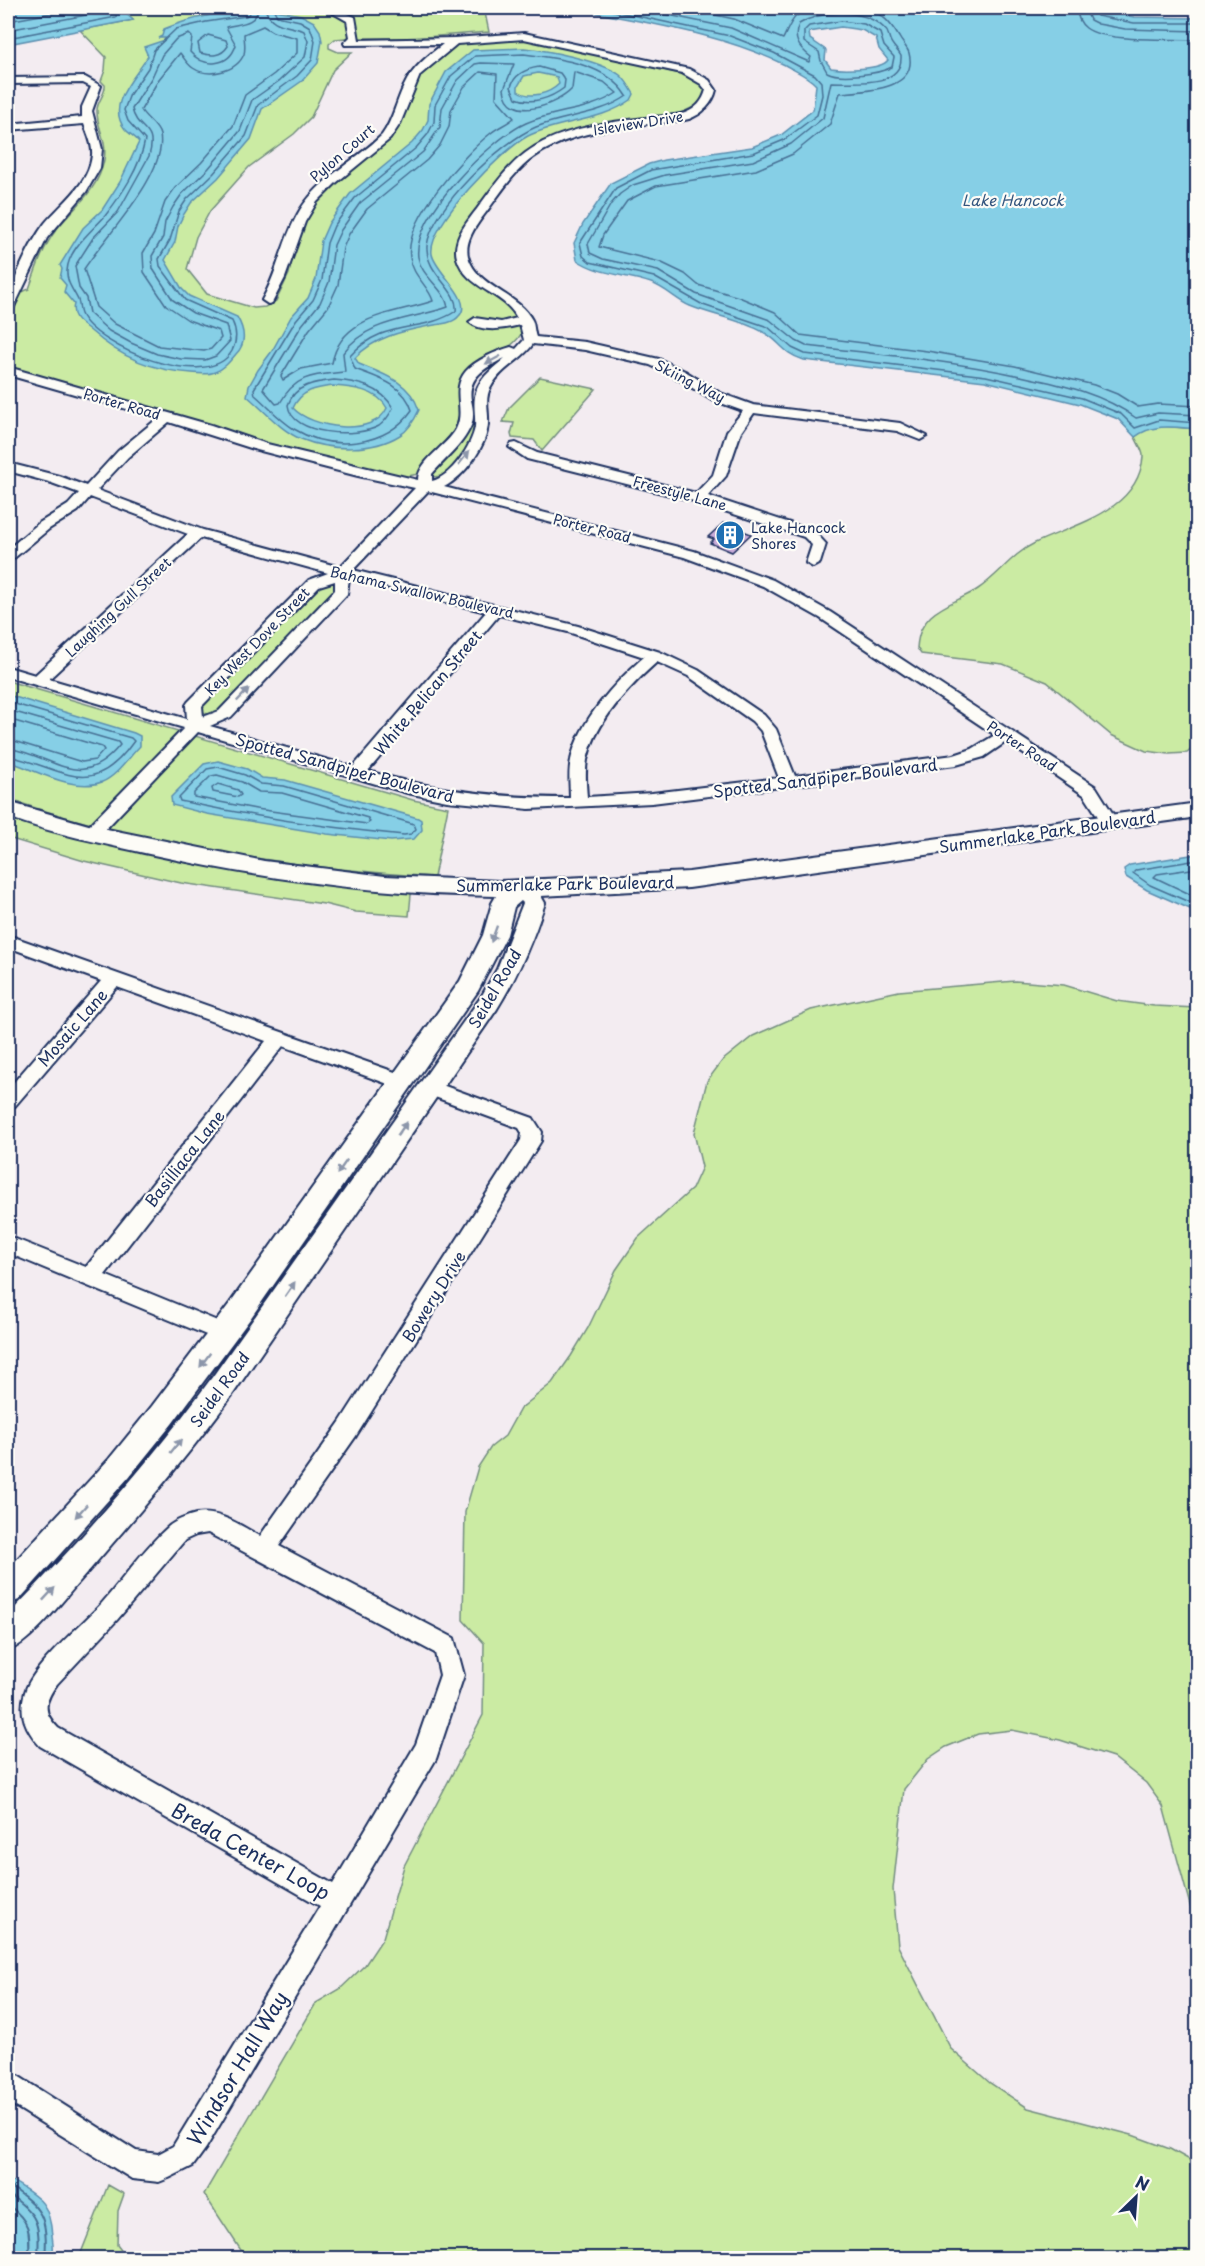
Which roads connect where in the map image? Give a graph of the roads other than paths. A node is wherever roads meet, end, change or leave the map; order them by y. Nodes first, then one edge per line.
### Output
1 (328, 8) edge
2 (454, 41) junction
3 (8, 81) edge
4 (88, 120) junction
5 (8, 127) edge
6 (268, 300) dead end
7 (8, 308) edge
8 (526, 321) junction
9 (475, 322) dead end
10 (530, 340) junction
11 (8, 371) edge
12 (751, 409) junction
13 (474, 413) junction
14 (167, 417) junction
15 (920, 436) dead end
16 (516, 447) dead end
17 (8, 466) edge
18 (426, 486) junction
19 (89, 492) junction
20 (699, 498) junction
21 (198, 533) junction
22 (8, 556) edge
23 (813, 563) dead end
24 (342, 573) junction
25 (496, 610) junction
26 (655, 656) junction
27 (8, 672) edge
28 (38, 681) junction
29 (195, 726) junction
30 (1006, 735) junction
31 (357, 773) junction
32 (789, 782) junction
33 (579, 802) junction
34 (8, 809) edge
35 (1197, 810) edge
36 (1110, 822) junction
37 (92, 834) junction
38 (524, 887) junction
39 (8, 942) edge
40 (113, 980) junction
41 (278, 1039) junction
42 (402, 1082) junction
43 (430, 1088) junction
44 (8, 1101) edge
45 (8, 1244) edge
46 (90, 1278) junction
47 (224, 1333) junction
48 (263, 1550) junction
49 (8, 1590) edge
50 (8, 1636) edge
51 (338, 1900) junction
52 (8, 2086) edge

1 - 2 street, Isleview Drive
2 - 6 street, Pylon Court
2 - 8 street, Isleview Drive
3 - 4 street
4 - 5 street
4 - 7 street
8 - 9 street
8 - 10 street, Isleview Drive
10 - 12 street, Skiing Way
10 - 13 street
10 -> 13 street
11 - 14 street, Porter Road
12 - 15 street, Skiing Way
12 - 20 street
13 - 18 street
18 -> 13 street
14 - 18 street, Porter Road
14 - 19 street
16 - 20 street, Freestyle Lane
17 - 19 street, Bahama Swallow Boulevard
18 - 24 street, Key West Dove Street
18 - 30 street, Porter Road
19 - 21 street, Bahama Swallow Boulevard
19 - 22 street
20 - 23 street, Freestyle Lane
21 - 24 street, Bahama Swallow Boulevard
21 - 28 street, Laughing Gull Street
24 - 25 street, Bahama Swallow Boulevard
29 -> 24 street, Key West Dove Street
24 - 29 street, Key West Dove Street
25 - 26 street, Bahama Swallow Boulevard
25 - 31 street, White Pelican Street
26 - 32 street, Bahama Swallow Boulevard
26 - 33 street
27 - 28 street, Spotted Sandpiper Boulevard
28 - 29 street, Spotted Sandpiper Boulevard
29 - 31 street, Spotted Sandpiper Boulevard
29 - 37 street, Key West Dove Street
30 - 32 street, Spotted Sandpiper Boulevard
30 - 36 street, Porter Road
31 - 33 street, Spotted Sandpiper Boulevard
32 - 33 street, Spotted Sandpiper Boulevard
34 - 37 main road, Summerlake Park Boulevard
35 - 36 main road, Summerlake Park Boulevard
36 - 38 main road, Summerlake Park Boulevard
37 - 38 main road, Summerlake Park Boulevard
38 -> 42 main road, Seidel Road
38 - 43 main road, Seidel Road
39 - 40 street
40 - 41 street
40 - 44 street, Mosaic Lane
41 - 42 street
41 - 46 street, Basilliaca Lane
42 -> 47 main road, Seidel Road
43 - 48 street, Bowery Drive
50 -> 43 main road, Seidel Road
45 - 46 street
46 - 47 street
47 -> 49 main road, Seidel Road
48 - 51 street, Breda Center Loop
48 - 51 street, Breda Center Loop
51 - 52 street, Windsor Hall Way

